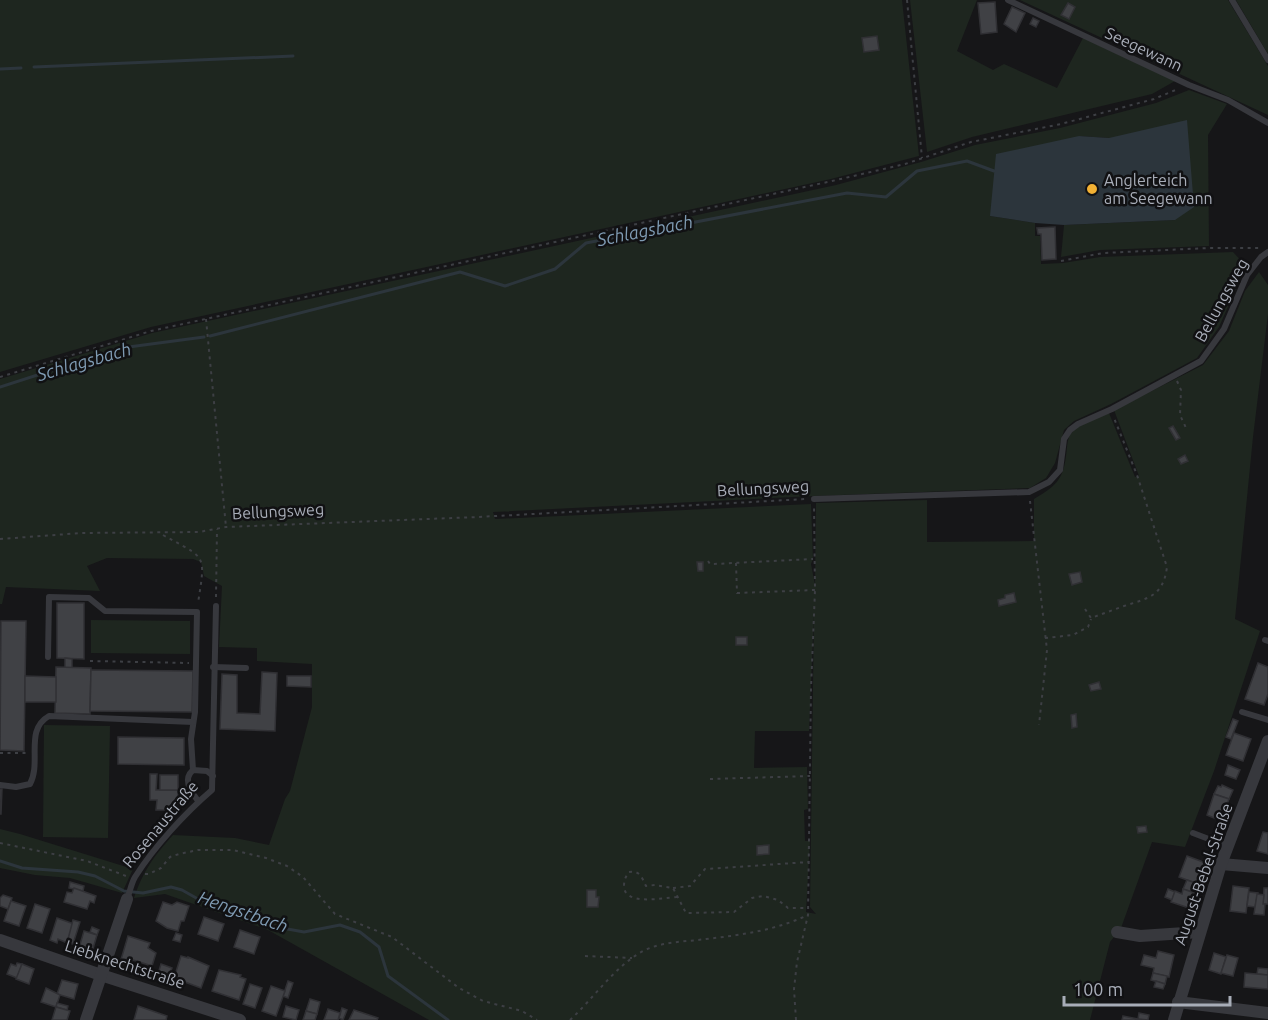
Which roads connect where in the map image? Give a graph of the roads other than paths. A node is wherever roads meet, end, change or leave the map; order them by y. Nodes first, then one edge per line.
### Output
1 (1008, 0) edge
2 (1233, 0) edge
3 (1268, 60) edge
4 (1268, 123) edge
5 (1267, 250) edge
6 (814, 499) road end
7 (216, 606) road end
8 (48, 657) dead end
9 (213, 667) junction
10 (246, 669) dead end
11 (1242, 712) dead end
12 (1268, 720) edge
13 (193, 722) junction
14 (1268, 741) edge
15 (193, 770) junction
16 (213, 776) junction
17 (0, 785) edge
18 (198, 801) junction
19 (1193, 834) dead end
20 (1227, 846) junction
21 (1221, 864) junction
22 (1268, 868) edge
23 (127, 899) joint
24 (1117, 932) dead end
25 (1200, 932) junction
26 (0, 939) edge
27 (101, 975) junction
28 (1178, 1002) junction
29 (1268, 1013) edge
30 (86, 1020) edge
31 (240, 1020) edge
32 (1173, 1020) edge

1 - 4 lane, Seegewann
2 - 3 lane
5 - 6 lane, Bellungsweg
7 - 9 lane, Rosenaustraße
8 - 13 lane
9 - 10 lane
9 - 16 lane, Rosenaustraße
11 - 12 lane
13 - 15 lane
13 - 17 lane
14 - 20 street, August-Bebel-Straße
15 - 16 lane
15 - 18 lane
16 - 18 lane, Rosenaustraße
18 - 23 lane, Rosenaustraße
19 - 20 lane
20 - 21 street, August-Bebel-Straße
21 - 22 street
21 - 25 street, August-Bebel-Straße
23 - 27 street, Rosenaustraße
24 - 25 street
25 - 28 street, August-Bebel-Straße
26 - 27 street, Liebknechtstraße
27 - 30 street, Rosenaustraße
27 - 31 street, Liebknechtstraße
28 - 29 street
28 - 32 street, August-Bebel-Straße

